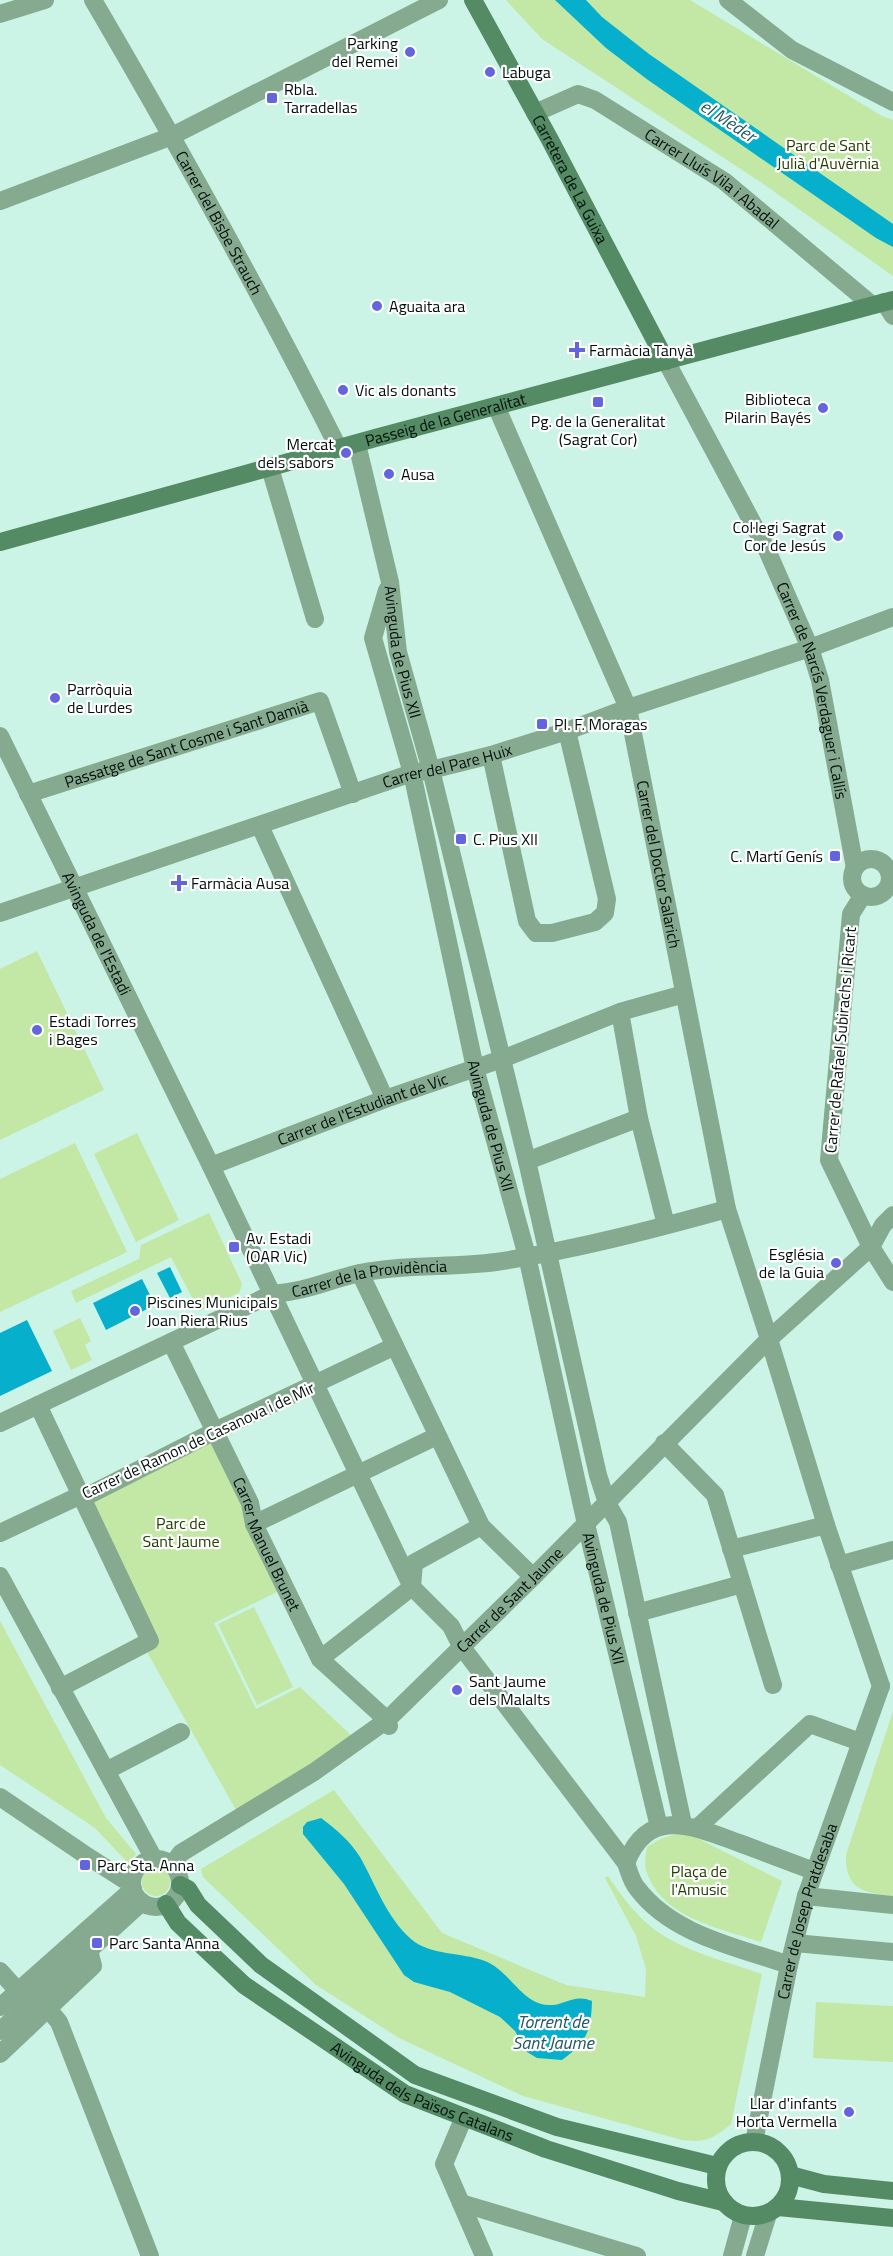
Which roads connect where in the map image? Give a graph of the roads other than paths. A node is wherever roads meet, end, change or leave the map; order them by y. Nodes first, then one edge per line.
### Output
1 (45, 0) edge
2 (93, 0) edge
3 (439, 0) edge
4 (473, 0) edge
5 (728, 0) edge
6 (0, 14) edge
7 (893, 102) edge
8 (535, 113) junction
9 (172, 136) junction
10 (0, 201) edge
11 (886, 306) edge
12 (666, 361) junction
13 (496, 406) junction
14 (348, 446) junction
15 (270, 468) junction
16 (0, 542) edge
17 (390, 582) junction
18 (893, 617) edge
19 (315, 619) dead end
20 (810, 648) junction
21 (628, 708) junction
22 (567, 731) junction
23 (0, 735) edge
24 (491, 755) junction
25 (431, 771) junction
26 (412, 773) junction
27 (28, 794) junction
28 (353, 794) junction
29 (260, 826) junction
30 (855, 868) junction
31 (891, 876) edge
32 (74, 888) junction
33 (863, 895) junction
34 (0, 913) edge
35 (684, 994) junction
36 (620, 1012) junction
37 (502, 1059) junction
38 (475, 1068) junction
39 (385, 1100) junction
40 (639, 1118) junction
41 (527, 1161) junction
42 (211, 1166) junction
43 (727, 1209) junction
44 (893, 1215) edge
45 (666, 1225) junction
46 (872, 1247) junction
47 (547, 1254) junction
48 (527, 1256) junction
49 (360, 1274) junction
50 (893, 1282) edge
51 (272, 1294) junction
52 (769, 1339) junction
53 (171, 1342) junction
54 (395, 1346) junction
55 (315, 1384) junction
56 (38, 1405) junction
57 (0, 1423) edge
58 (215, 1431) junction
59 (437, 1436) junction
60 (664, 1443) junction
61 (357, 1474) junction
62 (81, 1495) junction
63 (607, 1503) junction
64 (254, 1524) junction
65 (586, 1524) junction
66 (826, 1525) junction
67 (481, 1526) junction
68 (0, 1533) edge
69 (731, 1549) junction
70 (893, 1550) edge
71 (839, 1565) junction
72 (0, 1576) edge
73 (533, 1577) junction
74 (742, 1584) junction
75 (412, 1587) junction
76 (637, 1613) junction
77 (461, 1646) junction
78 (320, 1659) junction
79 (887, 1682) edge
80 (773, 1685) dead end
81 (60, 1688) junction
82 (388, 1723) junction
83 (181, 1732) dead end
84 (860, 1742) junction
85 (106, 1771) junction
86 (0, 1797) edge
87 (690, 1826) junction
88 (659, 1827) junction
89 (154, 1858) junction
90 (626, 1863) junction
91 (172, 1865) junction
92 (814, 1871) junction
93 (180, 1885) junction
94 (135, 1891) junction
95 (806, 1896) junction
96 (166, 1904) junction
97 (893, 1905) edge
98 (795, 1943) junction
99 (89, 1950) junction
100 (893, 1952) edge
101 (789, 1965) junction
102 (0, 1971) edge
103 (18, 1991) junction
104 (0, 2007) edge
105 (49, 2010) junction
106 (0, 2031) edge
107 (0, 2054) edge
108 (464, 2117) junction
109 (754, 2142) junction
110 (717, 2166) junction
111 (790, 2175) junction
112 (893, 2190) edge
113 (723, 2202) junction
114 (461, 2203) junction
115 (773, 2210) junction
116 (744, 2216) junction
117 (893, 2218) edge
118 (150, 2256) edge
119 (484, 2256) edge
120 (637, 2256) edge
121 (732, 2256) edge
122 (755, 2256) edge

1 - 6 street
2 - 9 street, Carrer del Bisbe Strauch
3 - 9 street
4 - 8 street, Carretera de La Guixa
5 - 7 street
8 - 11 street, Carrer Lluís Vila i Abadal
8 - 12 street, Carretera de La Guixa
9 - 10 street
9 - 14 street, Carrer del Bisbe Strauch
11 - 12 street, Passeig de la Generalitat
12 - 13 street, Passeig de la Generalitat
12 - 20 street, Carrer de Narcís Verdaguer i Callís
13 - 14 street, Passeig de la Generalitat
13 - 21 street, Carrer del Doctor Salarich
14 - 15 street, Passeig de la Generalitat
14 - 17 street, Carrer del Bisbe Strauch
15 - 16 street, Passeig de la Generalitat
15 - 19 street
17 - 25 street, Avinguda de Pius XII
17 - 26 street, Avinguda de Pius XII
18 - 20 street, Carrer del Pare Huix
20 - 21 street, Carrer del Pare Huix
20 - 30 street, Carrer de Narcís Verdaguer i Callís
21 - 22 street, Carrer del Pare Huix
21 - 35 street, Carrer del Doctor Salarich
22 - 24 street, Carrer del Pare Huix
22 - 24 street
23 - 27 street, Avinguda de l'Estadi
24 - 25 street, Carrer del Pare Huix
25 - 26 street, Carrer del Pare Huix
25 - 37 street, Avinguda de Pius XII
26 - 28 street, Carrer del Pare Huix
26 - 38 street, Avinguda de Pius XII
27 - 28 street, Passatge de Sant Cosme i Sant Damià
27 - 32 street, Avinguda de l'Estadi
28 - 29 street, Carrer del Pare Huix
29 - 32 street, Carrer del Pare Huix
29 - 39 street
30 - 31 street
30 - 33 street
31 - 33 street
32 - 34 street, Carrer del Pare Huix
32 - 42 street, Avinguda de l'Estadi
33 - 46 street, Carrer de Rafael Subirachs i Ricart
35 - 36 street, Carrer de l'Estudiant de Vic
35 - 43 street, Carrer del Doctor Salarich
36 - 37 street, Carrer de l'Estudiant de Vic
36 - 40 street
37 - 38 street, Carrer de l'Estudiant de Vic
37 - 41 street, Avinguda de Pius XII
38 - 39 street, Carrer de l'Estudiant de Vic
38 - 48 street, Avinguda de Pius XII
39 - 42 street, Carrer de l'Estudiant de Vic
40 - 41 street
40 - 45 street
41 - 47 street, Avinguda de Pius XII
42 - 51 street, Avinguda de l'Estadi
43 - 45 street, Carrer de la Providència
43 - 52 street, Carrer del Doctor Salarich
44 - 46 street, Carrer de Sant Jaume
45 - 47 street, Carrer de la Providència
46 - 50 street, Carrer de Rafael Subirachs i Ricart
46 - 52 street, Carrer de Sant Jaume
47 - 48 street, Carrer de la Providència
47 - 63 street, Avinguda de Pius XII
48 - 49 street, Carrer de la Providència
48 - 65 street, Avinguda de Pius XII
49 - 51 street, Carrer de la Providència
49 - 54 street
51 - 53 street, Carrer de la Providència
51 - 55 street, Avinguda de l'Estadi
52 - 60 street, Carrer de Sant Jaume
52 - 66 street, Carrer del Doctor Salarich
53 - 56 street, Carrer de la Providència
53 - 58 street, Carrer Manuel Brunet
54 - 55 street, Carrer de Ramon de Casanova i de Mir
54 - 59 street
55 - 58 street, Carrer de Ramon de Casanova i de Mir
55 - 61 street, Avinguda de l'Estadi
56 - 57 street, Carrer de la Providència
56 - 62 street
58 - 62 street, Carrer de Ramon de Casanova i de Mir
58 - 64 street, Carrer Manuel Brunet
59 - 61 street
59 - 67 street
60 - 63 street, Carrer de Sant Jaume
60 - 69 street
61 - 64 street
61 - 75 street, Avinguda de l'Estadi
62 - 68 street, Carrer de Ramon de Casanova i de Mir
62 - 81 street
63 - 65 street, Carrer de Sant Jaume
63 - 76 street, Avinguda de Pius XII
64 - 78 street, Carrer Manuel Brunet
65 - 73 street, Carrer de Sant Jaume
65 - 88 street, Avinguda de Pius XII
66 - 69 street
66 - 71 street, Carrer del Doctor Salarich
67 - 73 street
67 - 75 street
69 - 74 street
70 - 71 street
71 - 79 street, Carrer del Doctor Salarich
72 - 81 street
73 - 77 street, Carrer de Sant Jaume
74 - 76 street
74 - 80 street
75 - 77 street, Avinguda de l'Estadi
75 - 78 street
76 - 87 street, Avinguda de Pius XII
77 - 82 street, Carrer de Sant Jaume
77 - 90 street, Avinguda de l'Estadi
78 - 82 street, Carrer Manuel Brunet
79 - 84 street, Carrer de Josep Pratdesaba
81 - 85 street
82 - 91 street, Carrer de Sant Jaume
83 - 85 street
84 - 87 street
84 - 92 street, Carrer de Josep Pratdesaba
85 - 89 street
86 - 94 street
87 - 88 street
87 - 92 street
88 - 90 street
89 - 91 street
89 - 94 street
90 - 101 street
91 - 93 street
92 - 95 street, Carrer de Josep Pratdesaba
93 - 96 street
93 - 110 street, Avinguda dels Països Catalans
94 - 96 street
94 - 99 street
94 - 103 street
95 - 97 street
95 - 98 street, Carrer de Josep Pratdesaba
96 - 108 street, Avinguda dels Països Catalans
98 - 100 street
98 - 101 street, Carrer de Josep Pratdesaba
99 - 105 street
99 - 106 street
101 - 109 street, Carrer de Josep Pratdesaba
102 - 103 street
103 - 104 street
105 - 107 street
105 - 118 street
108 - 113 street, Avinguda dels Països Catalans
108 - 114 street
109 - 110 street
109 - 111 street
110 - 113 street
111 - 112 street
111 - 115 street
113 - 116 street
114 - 119 street
114 - 120 street
115 - 116 street
115 - 117 street
115 - 122 street
116 - 121 street

